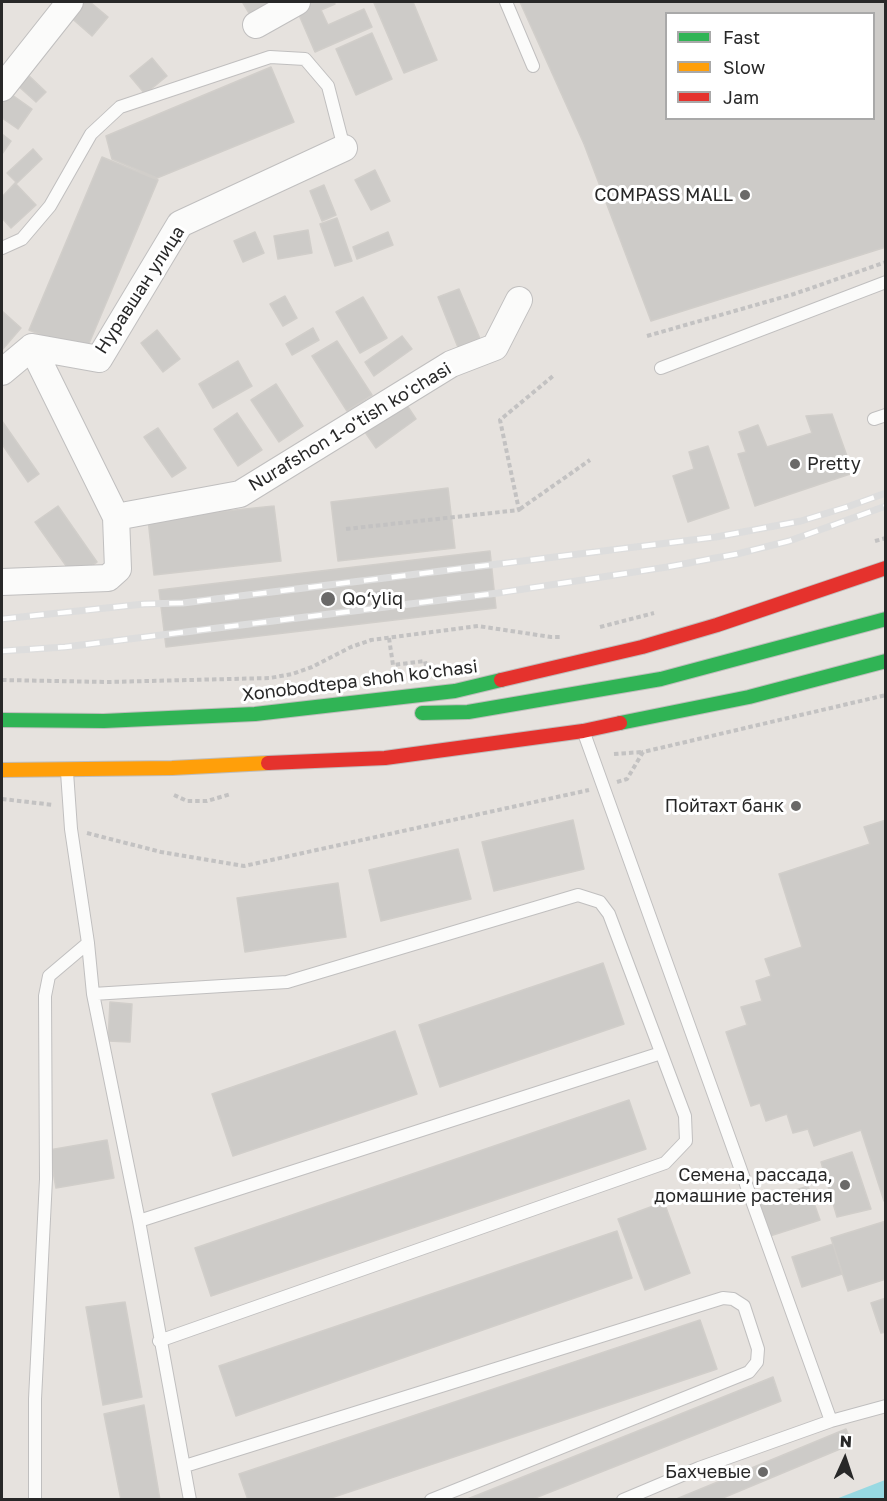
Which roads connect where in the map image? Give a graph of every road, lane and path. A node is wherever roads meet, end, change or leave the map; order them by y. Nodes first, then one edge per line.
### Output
1 (70, 2) edge
2 (297, 2) edge
3 (506, 2) edge
4 (256, 25) dead end
5 (533, 66) dead end
6 (2, 88) edge
7 (344, 148) joint
8 (2, 248) edge
9 (885, 262) edge
10 (885, 282) edge
11 (519, 300) dead end
12 (647, 336) dead end
13 (32, 347) junction
14 (661, 368) dead end
15 (2, 372) edge
16 (553, 376) dead end
17 (590, 460) dead end
18 (519, 510) junction
19 (116, 517) junction
20 (346, 529) dead end
21 (885, 538) edge
22 (874, 542) dead end
23 (885, 568) edge
24 (2, 582) edge
25 (385, 592) dead end
26 (353, 596) dead end
27 (663, 611) dead end
28 (885, 619) edge
29 (596, 628) dead end
30 (563, 636) dead end
31 (388, 638) junction
32 (885, 661) edge
33 (426, 666) dead end
34 (2, 681) edge
35 (885, 695) edge
36 (386, 713) dead end
37 (409, 713) dead end
38 (255, 714) junction
39 (2, 720) edge
40 (583, 731) junction
41 (2, 770) edge
42 (67, 771) junction
43 (602, 788) junction
44 (71, 829) junction
45 (88, 943) junction
46 (93, 994) junction
47 (661, 1053) junction
48 (139, 1221) junction
49 (159, 1341) junction
50 (885, 1406) edge
51 (831, 1421) junction
52 (185, 1466) junction
53 (35, 1500) edge
54 (190, 1500) edge
55 (431, 1500) edge
56 (624, 1500) edge

1 - 6 street
2 - 4 street
3 - 5 lane
7 - 8 lane
7 - 13 street, Нуравшан улица
9 - 12 path
10 - 14 lane
11 - 19 street, Nurafshon 1-o'tish ko'chasi
13 - 15 street
13 - 19 street
16 - 18 path
17 - 18 path
18 - 20 path
19 - 24 street
21 - 22 path
23 - 38 highway, Xonobodtepa shoh ko'chasi
25 - 26 path
27 - 29 path
28 - 37 highway
30 - 31 path
31 - 33 path
31 - 34 path
32 - 40 highway
35 - 43 path
36 - 38 highway
38 - 39 highway, Xonobodtepa shoh ko'chasi
40 - 42 highway
40 - 43 lane
41 - 42 highway
42 - 44 lane
43 - 44 path
43 - 51 lane
44 - 45 lane
45 - 46 lane
45 - 53 lane
46 - 47 lane
46 - 48 lane
47 - 48 lane
47 - 49 lane
48 - 49 lane
49 - 52 lane
50 - 51 lane
51 - 56 lane
52 - 54 lane
52 - 55 lane

